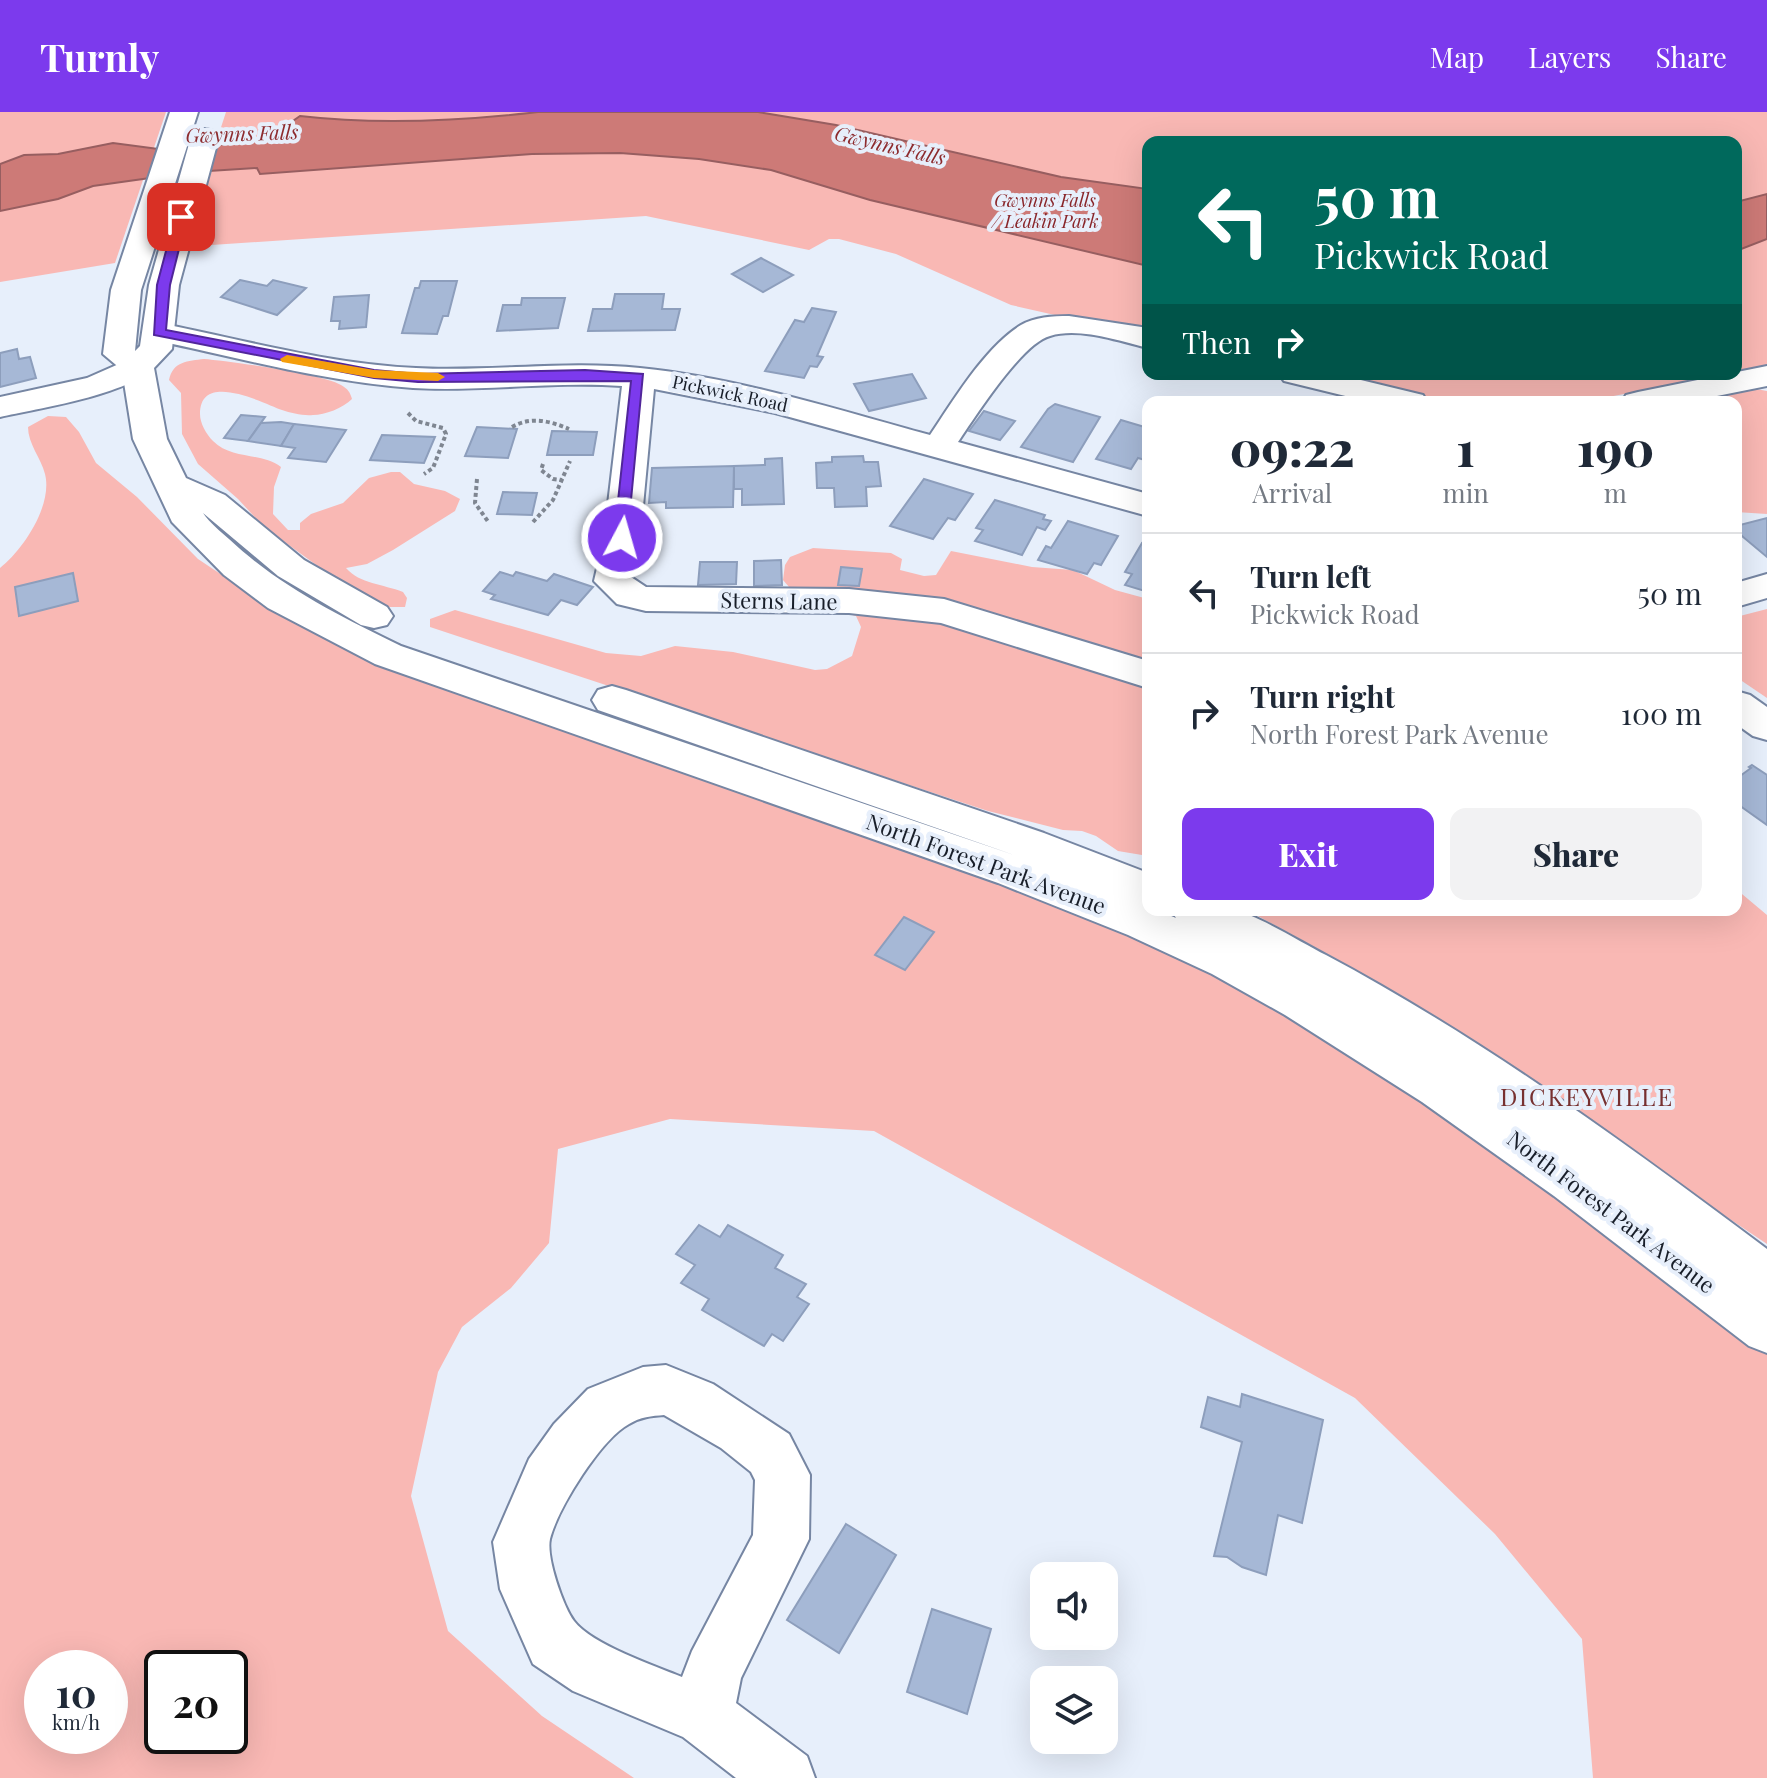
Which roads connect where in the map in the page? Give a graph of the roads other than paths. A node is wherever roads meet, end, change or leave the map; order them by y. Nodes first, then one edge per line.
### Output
1 (184, 112) edge
2 (213, 112) edge
3 (159, 332) junction
4 (1142, 337) edge
5 (137, 366) junction
6 (1767, 376) edge
7 (639, 377) junction
8 (1320, 380) edge
9 (1386, 396) edge
10 (1668, 396) edge
11 (0, 407) edge
12 (938, 447) junction
13 (173, 485) junction
14 (1142, 503) edge
15 (1767, 586) edge
16 (1742, 593) edge
17 (1142, 673) edge
18 (1742, 709) edge
19 (1767, 726) edge
20 (1142, 889) edge
21 (1207, 916) edge
22 (1767, 1279) edge
23 (1767, 1329) edge
24 (704, 1716) junction
25 (785, 1778) edge

1 - 5 main road, North Forest Park Avenue
2 - 3 main road
3 - 5 main road
3 - 7 main road, Pickwick Road
4 - 12 main road
5 - 11 main road
5 - 13 main road, North Forest Park Avenue
6 - 10 main road
7 - 12 main road, Pickwick Road
7 - 17 main road, Sterns Lane
8 - 9 main road
12 - 14 main road, Pickwick Road
13 - 20 main road, North Forest Park Avenue
13 - 23 main road, North Forest Park Avenue
15 - 16 main road
18 - 19 main road
21 - 22 main road, North Forest Park Avenue
24 - 24 main road
24 - 25 main road

